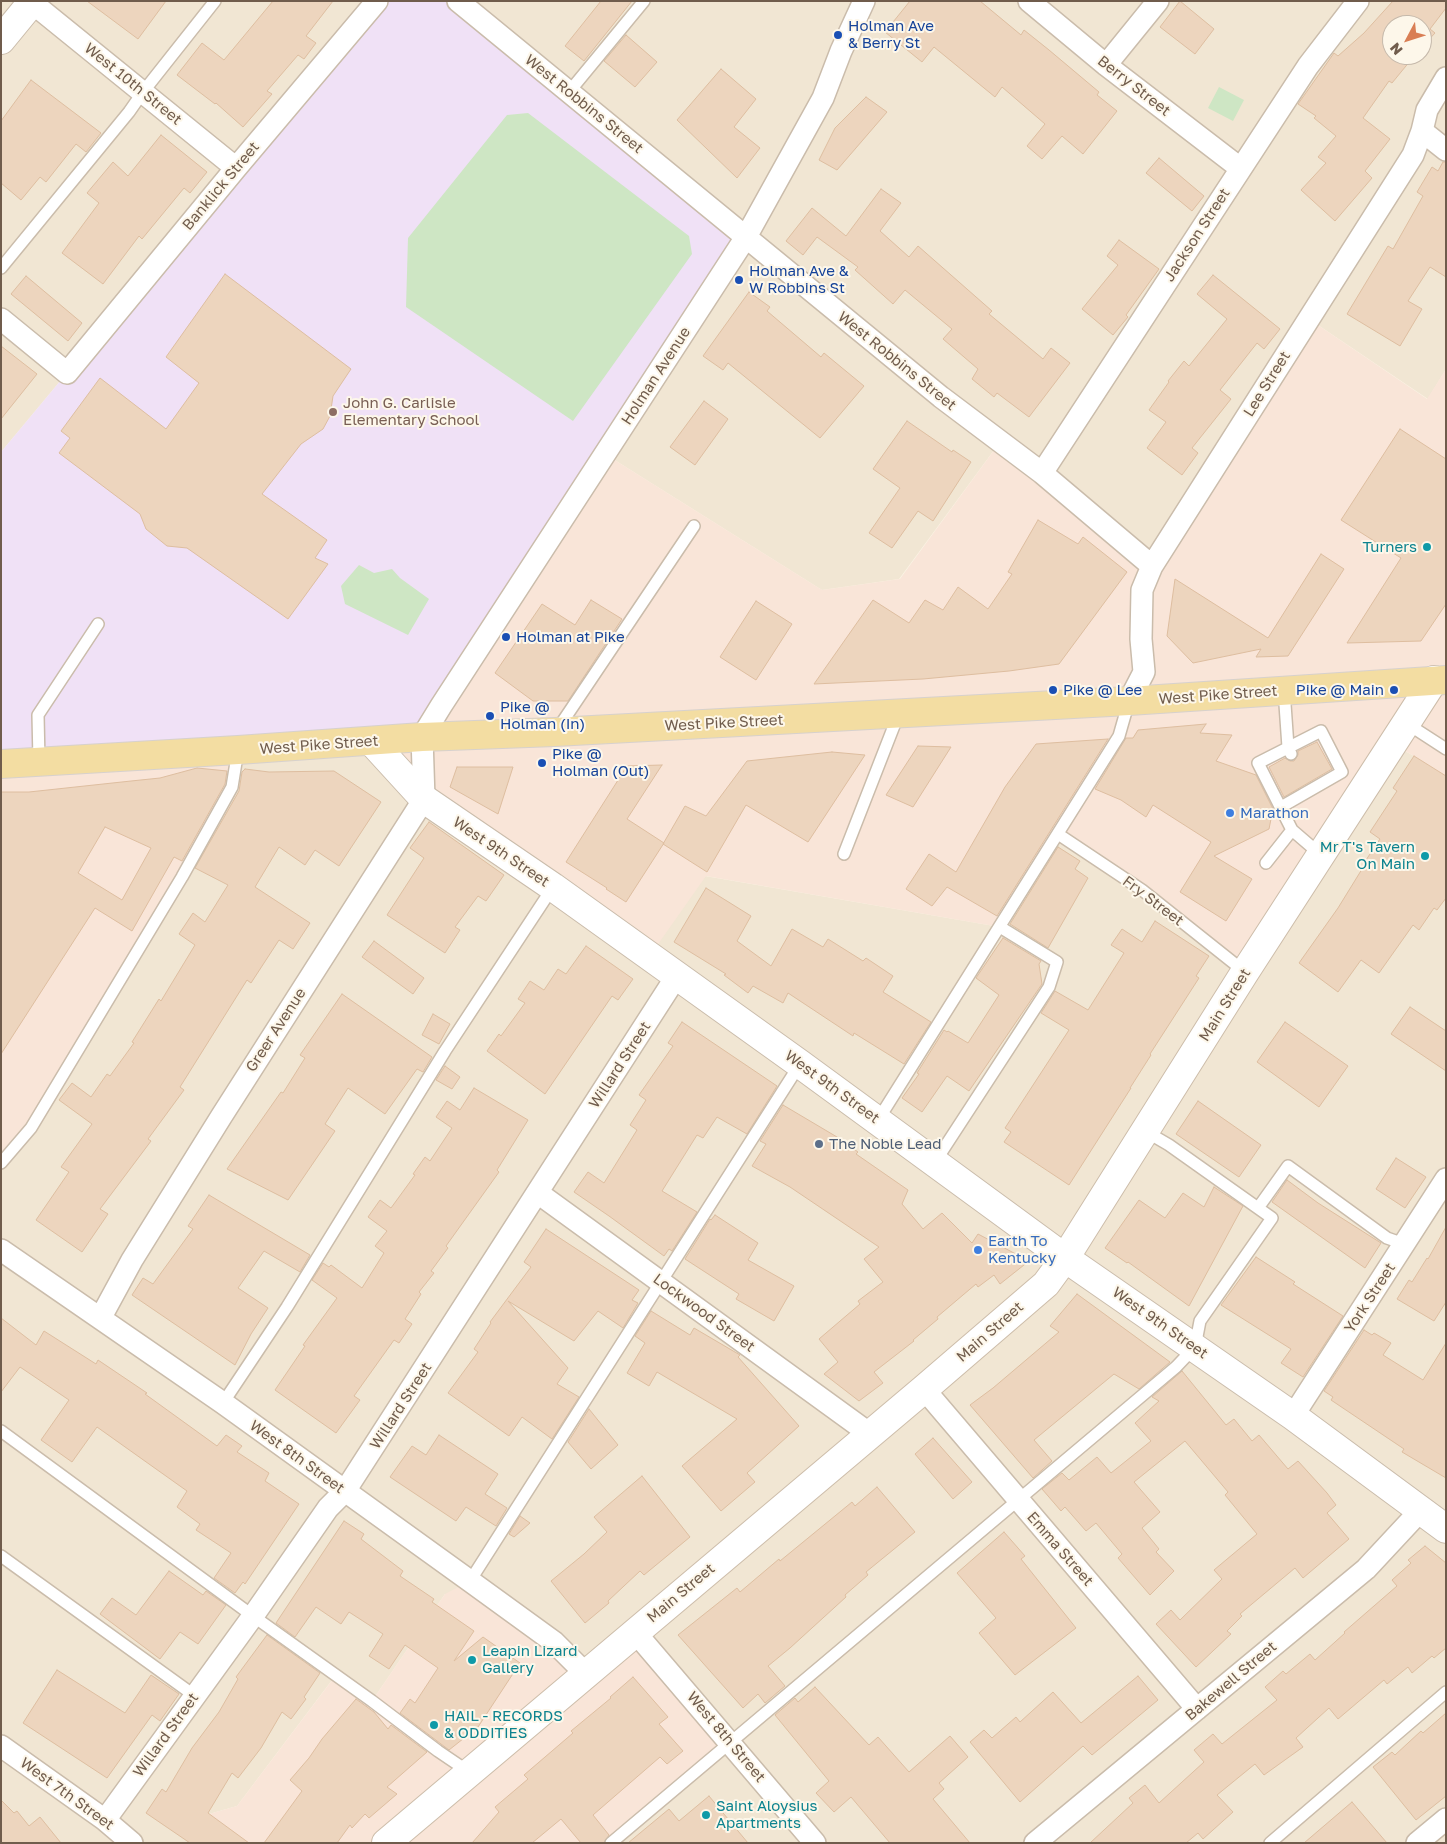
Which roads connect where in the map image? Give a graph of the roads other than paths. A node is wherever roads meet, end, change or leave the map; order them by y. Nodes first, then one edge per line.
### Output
1 (215, 1) edge
2 (377, 1) edge
3 (458, 1) edge
4 (644, 1) edge
5 (864, 1) edge
6 (1029, 1) edge
7 (1158, 1) edge
8 (1358, 1) edge
9 (32, 2) edge
10 (1, 40) edge
11 (1106, 65) junction
12 (1446, 78) edge
13 (143, 92) junction
14 (569, 92) junction
15 (1422, 131) junction
16 (1446, 150) edge
17 (236, 168) junction
18 (1240, 168) junction
19 (746, 237) junction
20 (1, 268) edge
21 (1, 319) edge
22 (1042, 472) junction
23 (694, 526) dead end
24 (1152, 566) junction
25 (98, 624) dead end
26 (1440, 680) edge
27 (1284, 690) junction
28 (1129, 701) junction
29 (899, 713) junction
30 (1406, 723) junction
31 (555, 732) junction
32 (422, 737) junction
33 (371, 741) junction
34 (1446, 749) edge
35 (238, 750) junction
36 (1290, 750) junction
37 (39, 762) junction
38 (1, 764) edge
39 (424, 799) junction
40 (1281, 808) junction
41 (1292, 830) junction
42 (1058, 834) junction
43 (844, 854) dead end
44 (1321, 855) junction
45 (1266, 863) dead end
46 (553, 887) junction
47 (1000, 927) junction
48 (1245, 972) junction
49 (676, 977) junction
50 (800, 1064) junction
51 (878, 1120) junction
52 (1145, 1131) junction
53 (935, 1162) junction
54 (1, 1164) edge
55 (1446, 1179) edge
56 (538, 1193) junction
57 (1258, 1208) junction
58 (1404, 1244) junction
59 (1, 1250) edge
60 (1065, 1258) junction
61 (661, 1282) junction
62 (101, 1317) junction
63 (1195, 1348) junction
64 (924, 1389) junction
65 (223, 1403) junction
66 (1293, 1416) junction
67 (1, 1431) edge
68 (870, 1434) junction
69 (346, 1492) junction
70 (1017, 1499) junction
71 (1420, 1511) junction
72 (1446, 1529) edge
73 (1, 1556) edge
74 (470, 1581) junction
75 (253, 1616) junction
76 (635, 1632) junction
77 (586, 1674) junction
78 (1446, 1692) edge
79 (195, 1696) junction
80 (1198, 1709) junction
81 (731, 1743) junction
82 (1, 1746) edge
83 (469, 1772) junction
84 (1446, 1818) edge
85 (105, 1820) junction
86 (132, 1843) edge
87 (386, 1843) edge
88 (611, 1843) edge
89 (816, 1843) edge
90 (1035, 1843) edge
91 (1270, 1843) edge
92 (1417, 1843) edge

1 - 13 lane
2 - 17 street, Banklick Street
3 - 14 street, West Robbins Street
4 - 14 lane
5 - 19 street, Holman Avenue
6 - 11 street, Berry Street
7 - 11 street
8 - 18 street, Jackson Street
9 - 10 main road
9 - 13 street, West 10th Street
11 - 18 street, Berry Street
12 - 15 street, Lee Street
13 - 17 street, West 10th Street
13 - 20 lane
14 - 19 street, West Robbins Street
15 - 16 street
15 - 24 street, Lee Street
17 - 21 street, Banklick Street
18 - 22 street, Jackson Street
19 - 22 street, West Robbins Street
19 - 32 street, Holman Avenue
22 - 24 street, West Robbins Street
23 - 31 lane
24 - 28 street, Lee Street
25 - 37 lane
26 - 27 main road, West Pike Street
26 - 30 main road, Main Street
27 - 28 main road, West Pike Street
27 - 36 lane
28 - 29 main road, West Pike Street
28 - 42 lane
29 - 31 main road, West Pike Street
29 - 43 lane
30 - 34 lane
30 - 44 main road, Main Street
31 - 32 main road, West Pike Street
32 - 33 main road, West Pike Street
32 - 39 street
33 - 35 main road, West Pike Street
33 - 39 main road, West 9th Street
35 - 37 main road, West Pike Street
35 - 54 lane
36 - 40 lane
36 - 40 lane
37 - 38 main road, West Pike Street
39 - 46 main road, West 9th Street
39 - 62 street, Greer Avenue
40 - 41 lane
41 - 44 lane
41 - 45 lane
42 - 47 lane
42 - 48 lane, Fry Street
44 - 48 main road, Main Street
46 - 49 main road, West 9th Street
46 - 65 lane
47 - 51 lane
47 - 53 lane
48 - 52 main road, Main Street
49 - 50 main road, West 9th Street
49 - 56 street, Willard Street
50 - 51 main road, West 9th Street
50 - 61 lane
51 - 53 main road, West 9th Street
52 - 57 lane
52 - 60 main road, Main Street
53 - 60 main road, West 9th Street
55 - 58 street, York Street
56 - 61 street, Lockwood Street
56 - 69 street, Willard Street
57 - 58 lane
57 - 63 lane
58 - 66 street, York Street
59 - 62 street, West 8th Street
60 - 63 main road, West 9th Street
60 - 64 main road, Main Street
61 - 68 street, Lockwood Street
61 - 74 lane
62 - 65 street, West 8th Street
63 - 66 main road, West 9th Street
63 - 70 lane
64 - 68 main road, Main Street
64 - 70 street, Emma Street
65 - 69 street, West 8th Street
66 - 71 main road, West 9th Street
67 - 75 lane
68 - 76 main road, Main Street
69 - 74 street, West 8th Street
69 - 75 street, Willard Street
70 - 80 street, Emma Street
70 - 81 lane
71 - 72 main road, West 9th Street
71 - 80 street, Bakewell Street
73 - 79 lane
74 - 77 street, West 8th Street
75 - 79 street, Willard Street
75 - 83 lane
76 - 77 main road, Main Street
76 - 81 street, West 8th Street
77 - 83 main road, Main Street
78 - 91 lane
79 - 85 street, Willard Street
80 - 90 street, Bakewell Street
81 - 88 lane
81 - 89 street, West 8th Street
82 - 85 street, West 7th Street
83 - 87 main road, Main Street
84 - 92 street
85 - 86 street, West 7th Street

